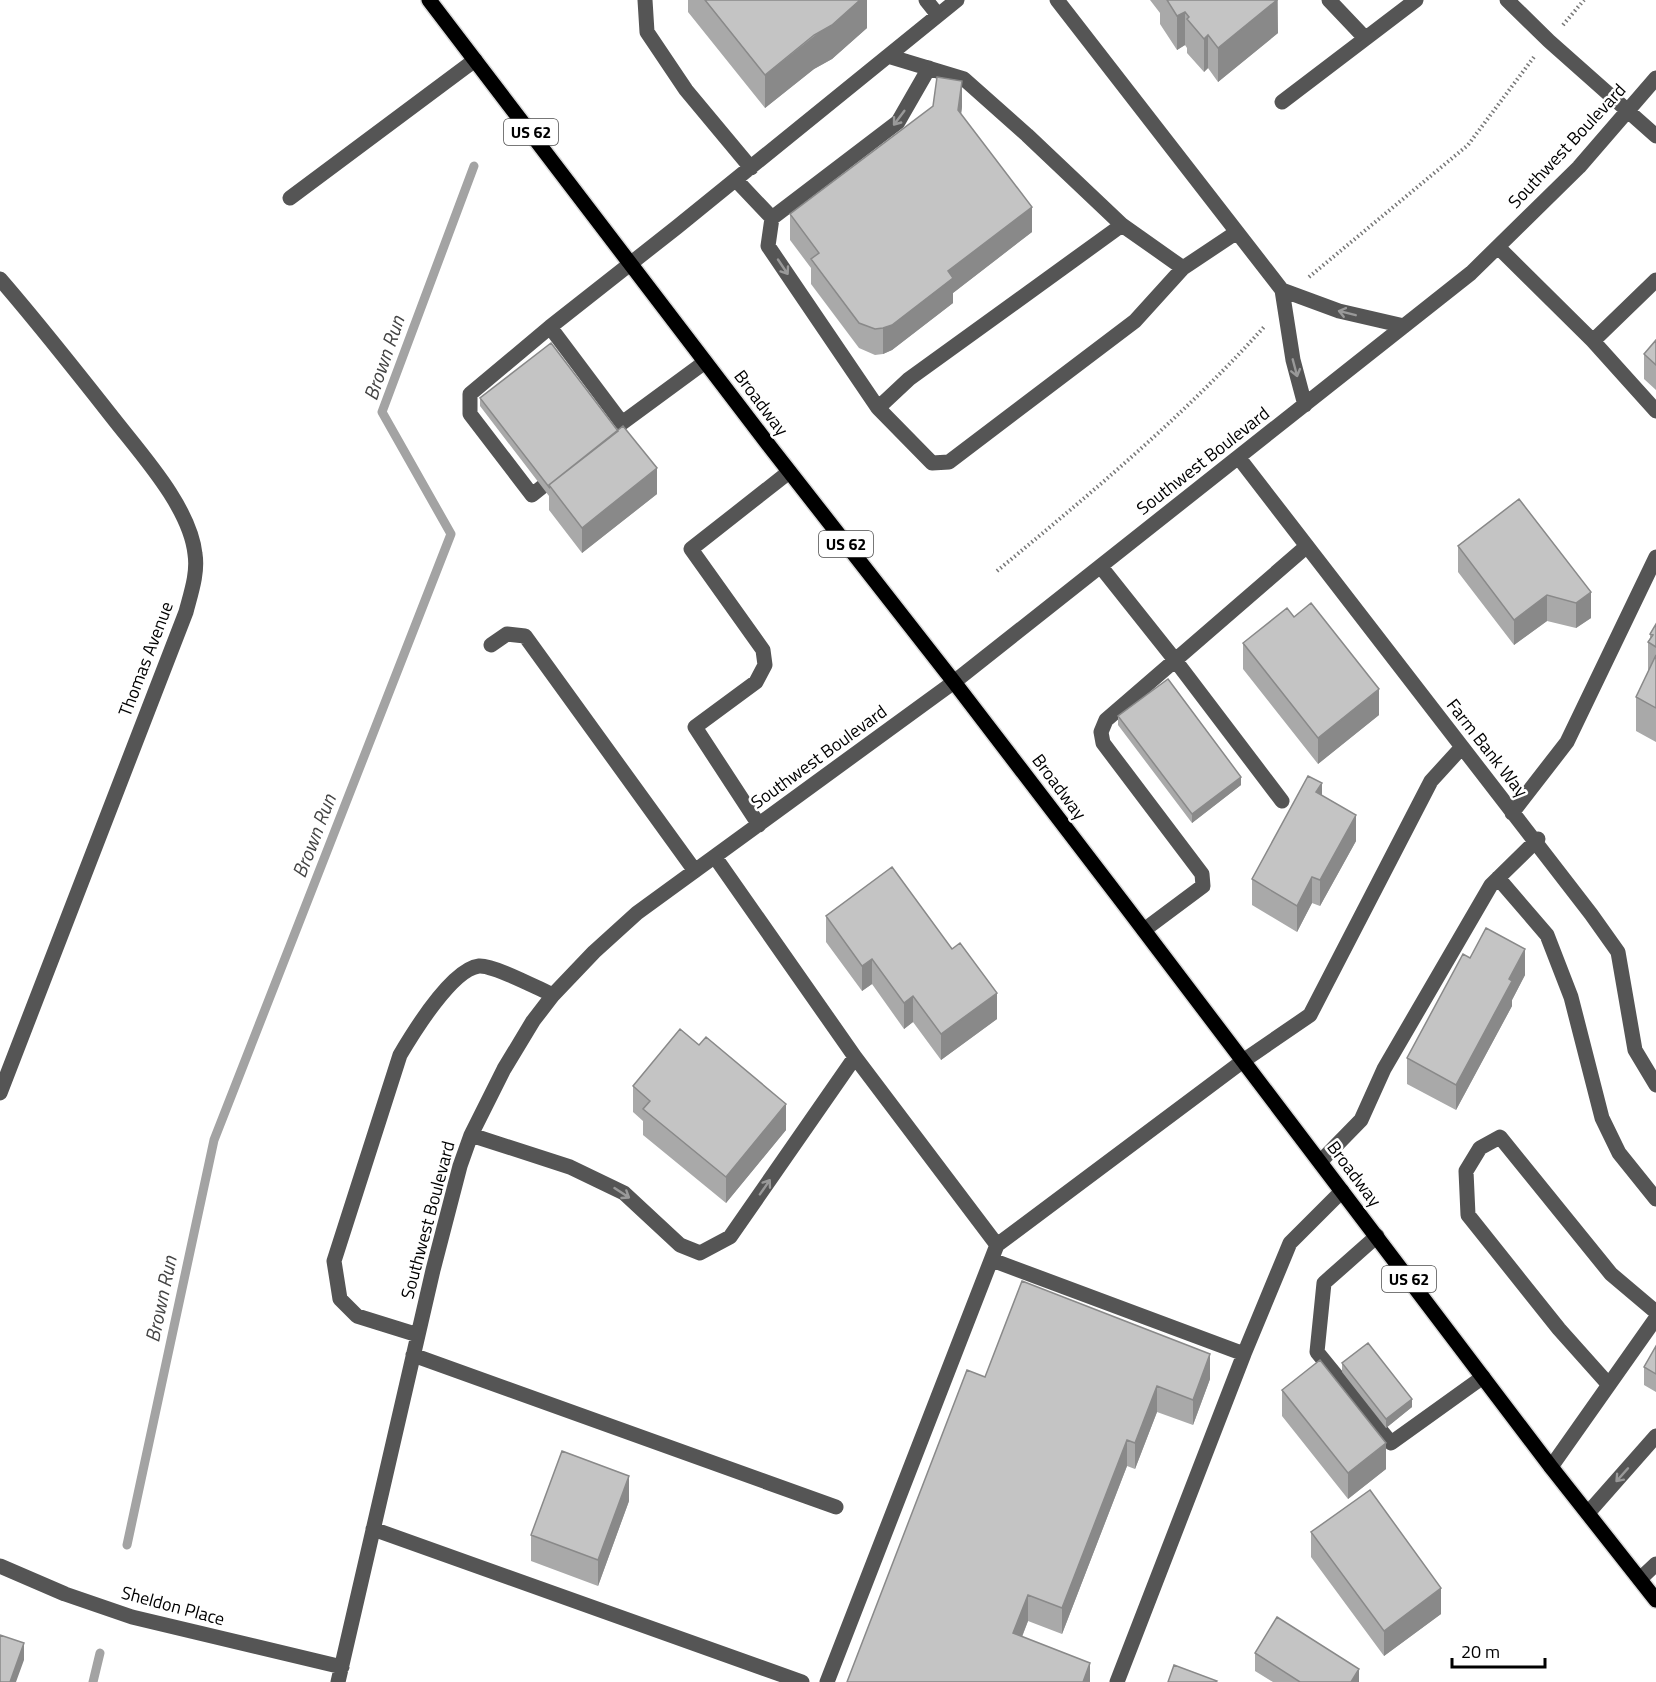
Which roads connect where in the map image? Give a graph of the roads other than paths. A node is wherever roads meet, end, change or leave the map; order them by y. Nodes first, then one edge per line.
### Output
1 (429, 0) edge
2 (645, 0) edge
3 (926, 0) edge
4 (957, 0) edge
5 (1057, 0) edge
6 (1329, 0) edge
7 (1416, 0) edge
8 (1508, 0) edge
9 (938, 15) junction
10 (1365, 39) junction
11 (888, 56) junction
12 (475, 60) junction
13 (928, 68) junction
14 (1656, 78) edge
15 (1282, 102) dead end
16 (1628, 110) junction
17 (1656, 136) edge
18 (751, 168) junction
19 (736, 180) junction
20 (290, 198) dead end
21 (772, 218) junction
22 (1122, 225) junction
23 (1237, 232) junction
24 (1497, 247) junction
25 (631, 264) junction
26 (1183, 268) junction
27 (0, 279) edge
28 (1656, 280) edge
29 (1282, 290) junction
30 (1404, 326) junction
31 (550, 327) junction
32 (1593, 341) junction
33 (705, 362) junction
34 (1305, 405) junction
35 (878, 408) junction
36 (1656, 411) edge
37 (1239, 458) junction
38 (789, 472) junction
39 (542, 487) edge
40 (1307, 546) junction
41 (1656, 557) edge
42 (1101, 567) junction
43 (491, 645) dead end
44 (1175, 660) junction
45 (954, 682) junction
46 (1462, 747) junction
47 (1282, 801) dead end
48 (1512, 813) junction
49 (759, 825) junction
50 (1537, 841) junction
51 (715, 857) junction
52 (695, 871) junction
53 (1498, 878) junction
54 (1144, 930) junction
55 (553, 995) junction
56 (855, 1057) junction
57 (1243, 1061) junction
58 (1656, 1085) edge
59 (0, 1093) edge
60 (471, 1135) junction
61 (1320, 1162) junction
62 (1342, 1191) junction
63 (1656, 1199) edge
64 (1377, 1236) junction
65 (994, 1253) junction
66 (1656, 1312) edge
67 (1656, 1318) edge
68 (418, 1335) junction
69 (1244, 1354) junction
70 (413, 1355) junction
71 (1484, 1377) junction
72 (1609, 1385) junction
73 (1656, 1436) edge
74 (1551, 1467) junction
75 (836, 1507) dead end
76 (1588, 1513) junction
77 (373, 1529) junction
78 (1656, 1564) edge
79 (0, 1566) edge
80 (1640, 1579) junction
81 (1656, 1600) edge
82 (340, 1674) edge
83 (802, 1682) edge
84 (827, 1682) edge
85 (1117, 1682) edge

1 - 12 main road, Broadway / US 62
2 - 18 street
3 - 9 street
4 - 9 street
5 - 23 street
6 - 10 street
7 - 10 street
8 - 16 street
9 - 11 street
10 - 15 street
11 - 13 street
11 - 18 street
12 - 20 street
12 - 25 main road, Broadway / US 62
13 -> 21 street
13 - 22 street
14 - 16 street, Southwest Boulevard
16 - 17 street
16 - 24 street, Southwest Boulevard
18 - 19 street
19 - 21 street
19 - 25 street
21 -> 35 street
22 - 26 street
22 - 35 street
23 - 26 street
23 - 29 street
24 - 30 street, Southwest Boulevard
24 - 32 street
25 - 31 street
25 - 33 main road, Broadway / US 62
26 - 35 street
27 - 59 street, Thomas Avenue
28 - 32 street
30 -> 29 street
29 -> 34 street
30 - 34 street, Southwest Boulevard
31 - 33 street
31 - 39 street
32 - 36 street
33 - 38 main road, Broadway / US 62
34 - 37 street, Southwest Boulevard
37 - 40 street, Farm Bank Way
37 - 42 street, Southwest Boulevard
38 - 45 main road, Broadway / US 62
38 - 49 street
40 - 44 street
40 - 46 street, Farm Bank Way
41 - 48 street
42 - 44 street
42 - 45 street, Southwest Boulevard
43 - 52 street
44 - 47 street
44 - 54 street
45 - 49 street, Southwest Boulevard
45 - 54 main road, Broadway / US 62
46 - 48 street, Farm Bank Way
46 - 57 street
48 - 50 street, Farm Bank Way
49 - 51 street, Southwest Boulevard
50 - 53 street
50 - 58 street, Farm Bank Way
51 - 52 street, Southwest Boulevard
51 - 56 street
52 - 55 street, Southwest Boulevard
53 - 61 street
53 - 63 street
54 - 57 main road, Broadway / US 62
55 - 60 street, Southwest Boulevard
55 - 68 street
60 -> 56 street
56 - 65 street
57 - 61 main road, Broadway / US 62
57 - 65 street
60 - 68 street, Southwest Boulevard
61 - 62 main road, Broadway / US 62
62 - 64 main road, Broadway / US 62
62 - 69 street
64 - 71 main road, Broadway / US 62
64 - 71 street
65 - 69 street
65 - 84 street
66 - 72 street
67 - 72 street
68 - 70 street, Southwest Boulevard
69 - 85 street
70 - 75 street
70 - 77 street, Southwest Boulevard
71 - 74 main road, Broadway / US 62
72 - 74 street
73 -> 76 street
74 - 76 main road, Broadway / US 62
76 - 80 main road, Broadway / US 62
77 - 82 street, Southwest Boulevard
77 - 83 street
78 - 80 street
79 - 82 street, Sheldon Place
80 - 81 main road, Broadway / US 62

